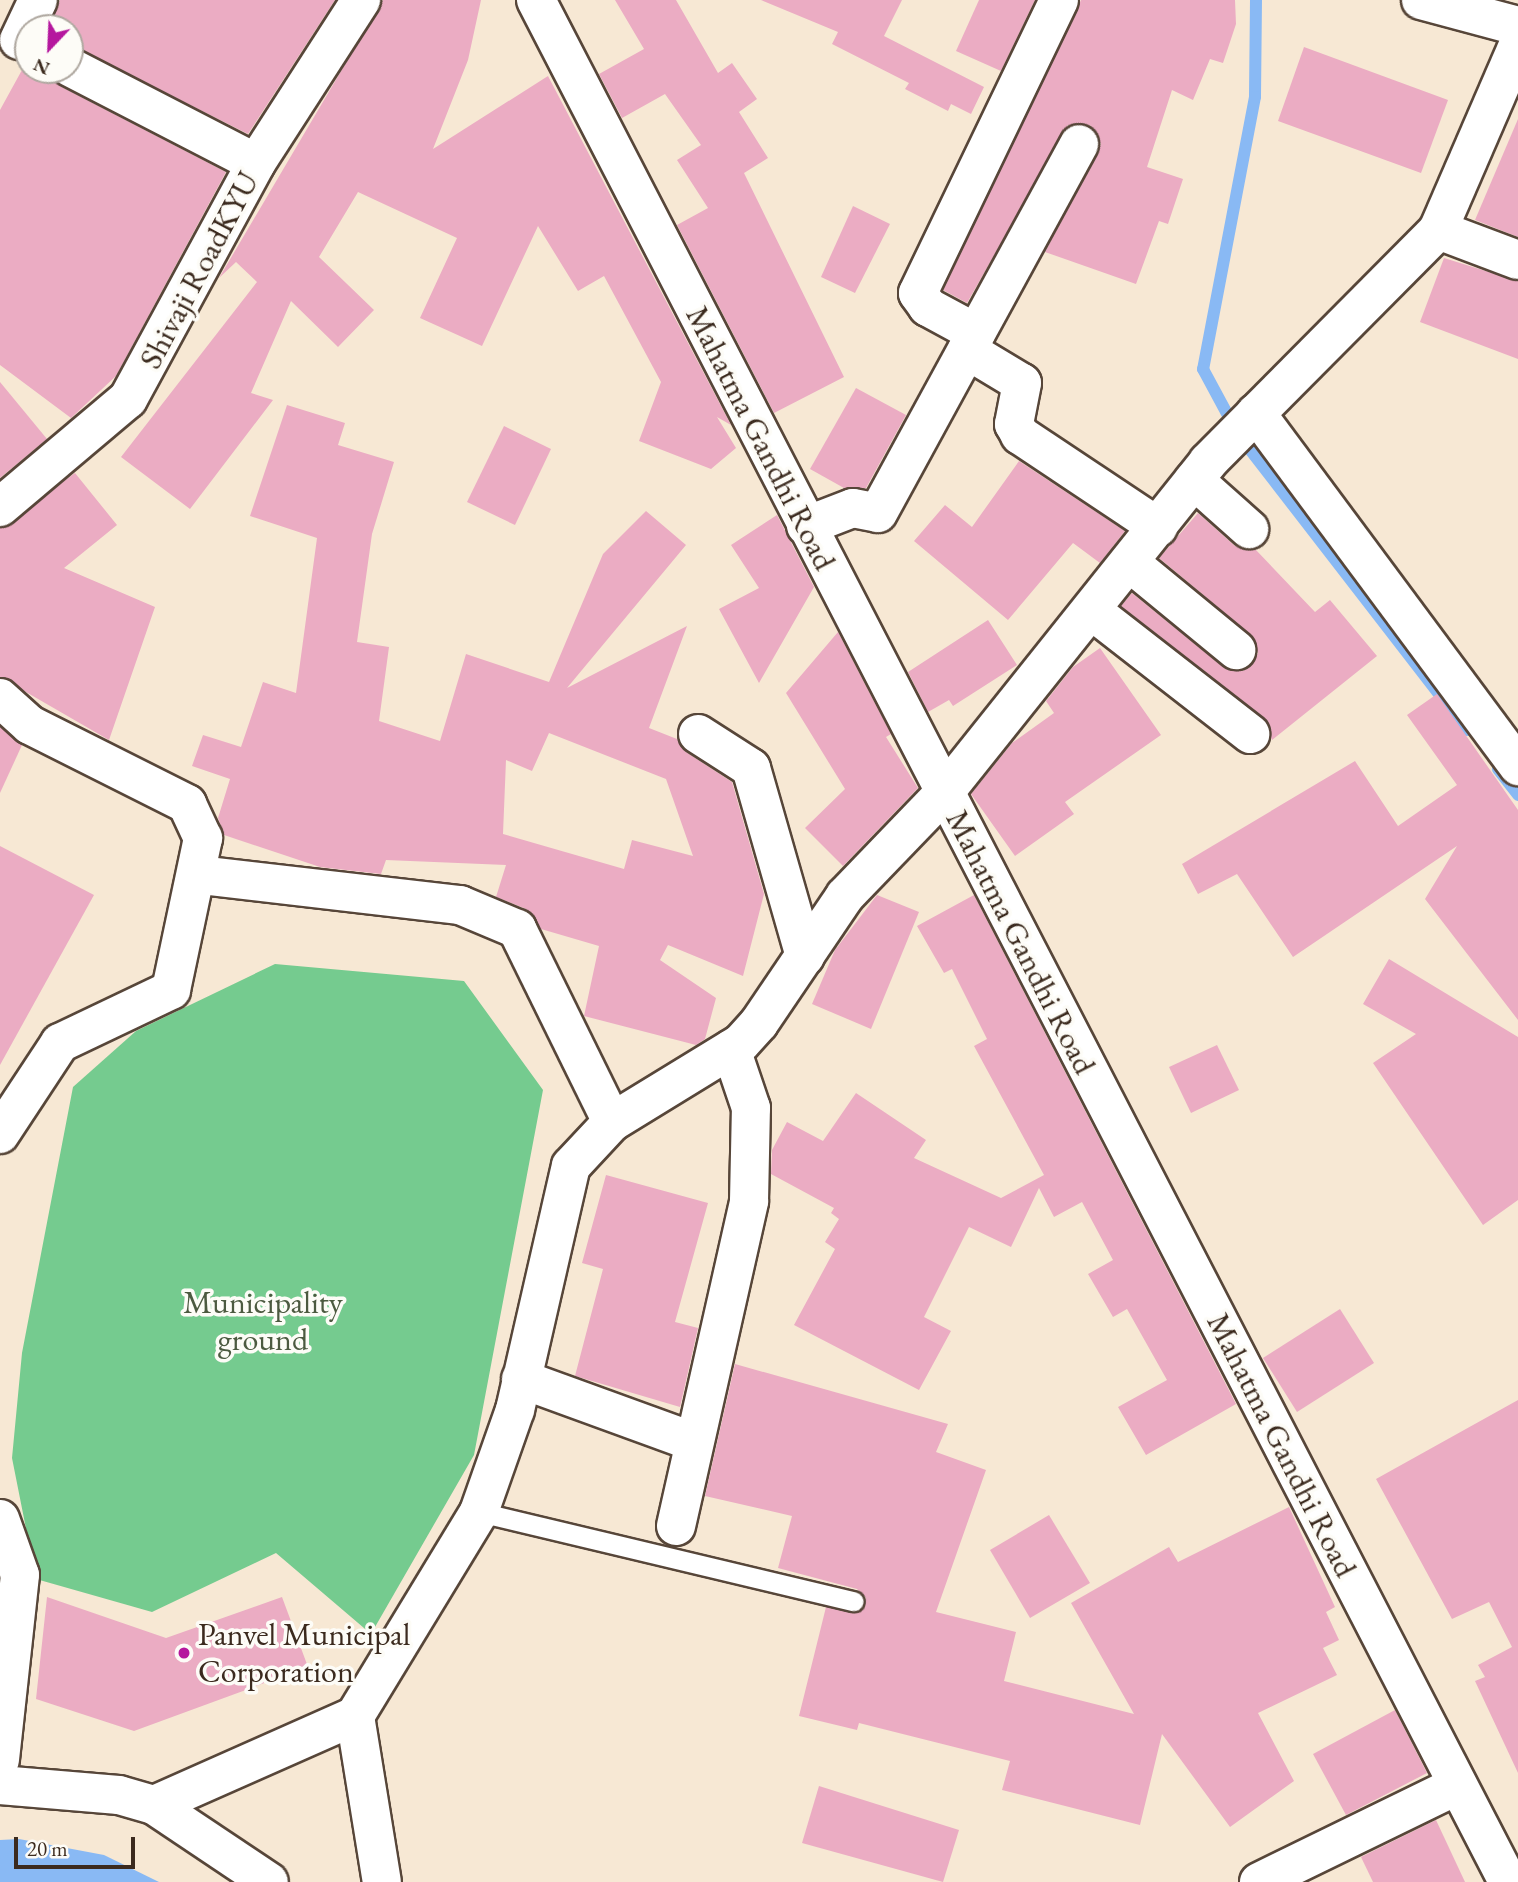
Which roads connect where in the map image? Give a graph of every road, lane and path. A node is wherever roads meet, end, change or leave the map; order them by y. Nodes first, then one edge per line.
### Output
1 (38, 0) edge
2 (361, 0) edge
3 (536, 0) edge
4 (1059, 0) edge
5 (1421, 0) edge
6 (1518, 26) edge
7 (10, 37) edge
8 (1518, 45) edge
9 (84, 74) edge
10 (1079, 144) dead end
11 (256, 163) junction
12 (1438, 230) junction
13 (1518, 260) edge
14 (972, 342) junction
15 (1256, 413) junction
16 (1205, 468) junction
17 (0, 506) edge
18 (806, 526) junction
19 (1158, 527) junction
20 (1249, 529) dead end
21 (1129, 562) junction
22 (1091, 610) junction
23 (1236, 650) dead end
24 (0, 698) edge
25 (698, 734) dead end
26 (1250, 734) dead end
27 (1518, 766) edge
28 (944, 793) junction
29 (200, 874) junction
30 (805, 957) junction
31 (732, 1049) junction
32 (612, 1122) junction
33 (0, 1134) edge
34 (521, 1379) junction
35 (694, 1442) junction
36 (480, 1511) junction
37 (0, 1519) edge
38 (676, 1526) dead end
39 (854, 1601) dead end
40 (355, 1716) junction
41 (0, 1760) edge
42 (0, 1785) edge
43 (1458, 1785) junction
44 (153, 1805) junction
45 (269, 1882) edge
46 (382, 1882) edge
47 (1259, 1882) edge
48 (1508, 1882) edge

1 - 7 street
2 - 11 street, Shivaji RoadKYU
3 - 18 street, Mahatma Gandhi Road
4 - 14 street
5 - 6 street
8 - 12 street
9 - 11 street
10 - 14 street
11 - 17 street, Shivaji RoadKYU
12 - 13 street
12 - 15 street
14 - 18 street
14 - 19 street
15 - 16 street
15 - 27 street
16 - 19 street
16 - 20 street
18 - 28 street, Mahatma Gandhi Road
19 - 21 street
21 - 22 street
21 - 23 street
22 - 26 street
22 - 28 street
24 - 29 street
25 - 30 street
28 - 30 street
28 - 43 street, Mahatma Gandhi Road
29 - 32 street
29 - 33 street
30 - 31 street
31 - 32 street
31 - 35 street
32 - 34 street
34 - 35 street
34 - 36 street
35 - 38 street
36 - 39 lane
36 - 40 street
37 - 41 street
40 - 44 street
40 - 46 street
42 - 44 street
43 - 47 street
43 - 48 street, Mahatma Gandhi Road
44 - 45 street

